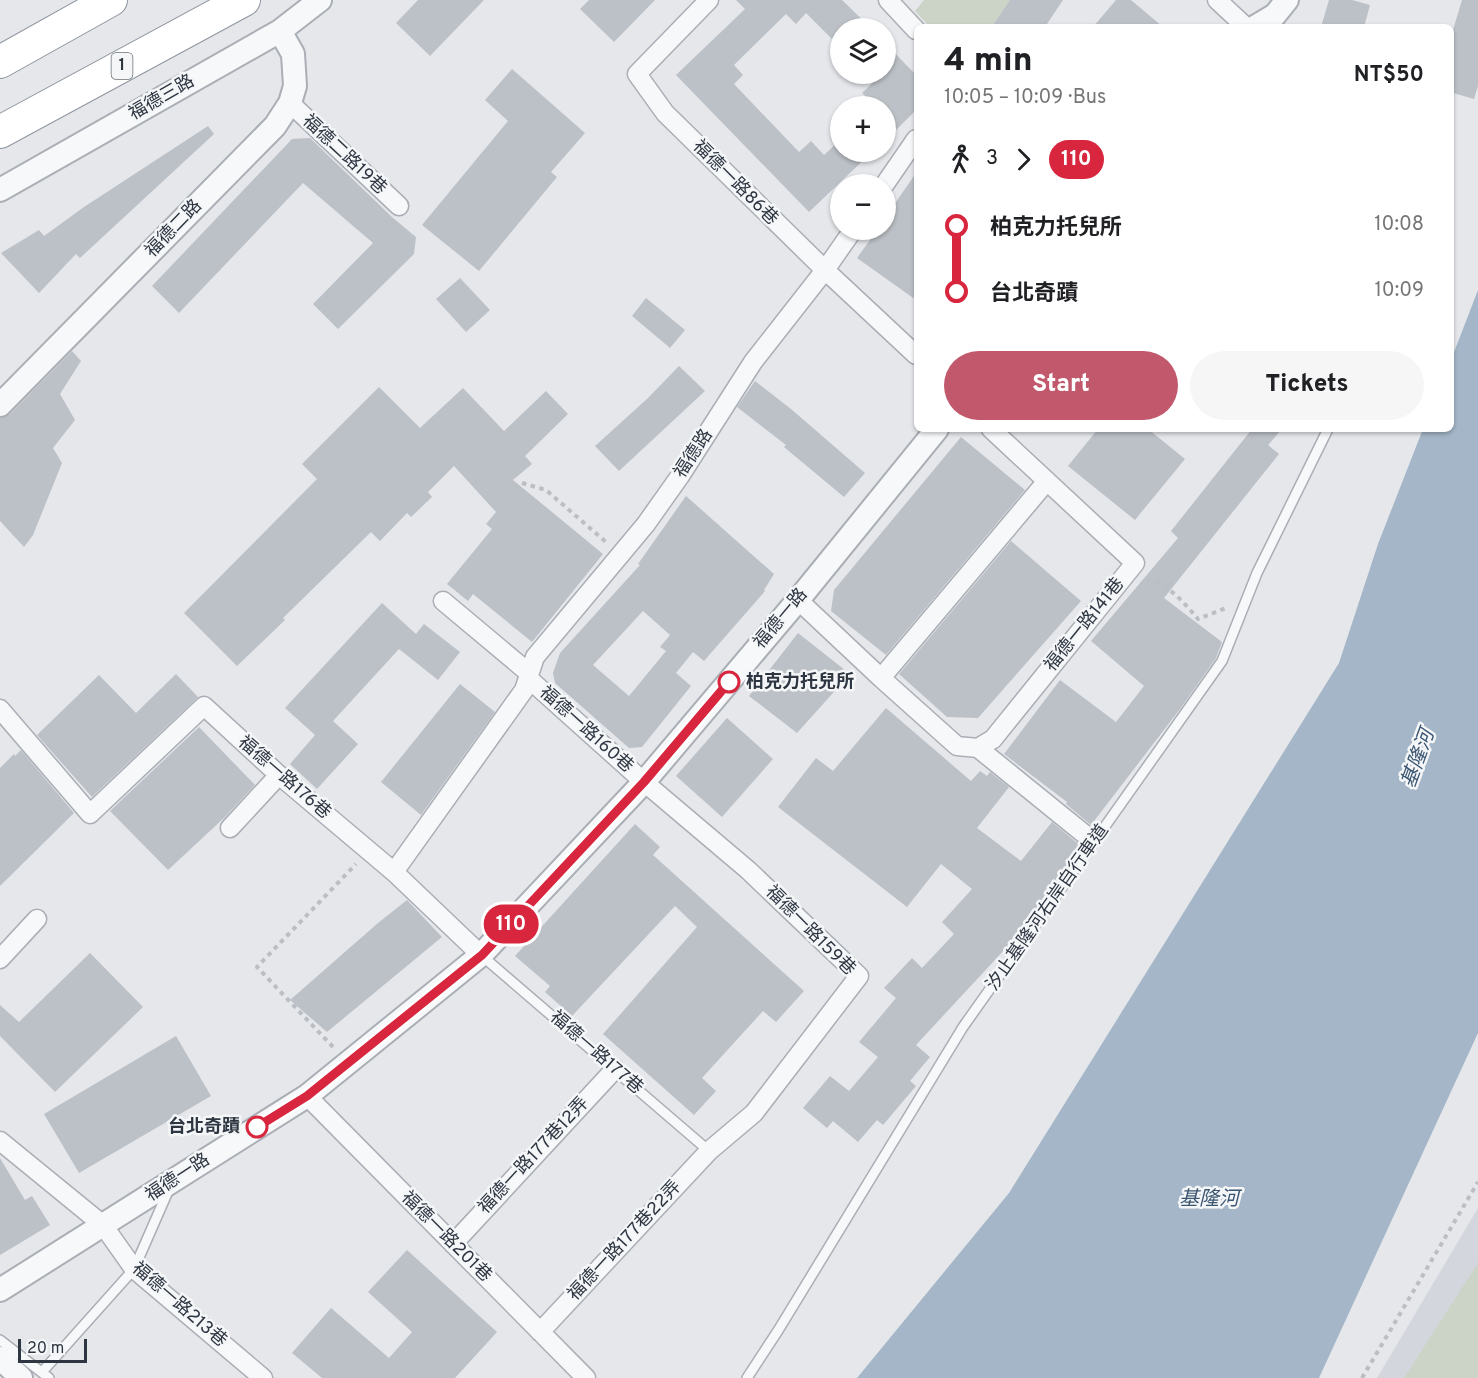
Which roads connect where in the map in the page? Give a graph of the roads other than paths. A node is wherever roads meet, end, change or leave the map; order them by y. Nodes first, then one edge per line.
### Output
1 (111, 0) edge
2 (244, 0) edge
3 (320, 0) edge
4 (709, 0) edge
5 (888, 0) edge
6 (1217, 0) edge
7 (1287, 0) edge
8 (1243, 24) edge
9 (1260, 24) edge
10 (914, 28) edge
11 (280, 31) junction
12 (0, 62) edge
13 (290, 103) junction
14 (0, 132) edge
15 (914, 142) edge
16 (892, 174) edge
17 (0, 190) edge
18 (399, 206) dead end
19 (846, 240) edge
20 (825, 270) junction
21 (914, 353) edge
22 (0, 405) edge
23 (935, 432) edge
24 (994, 432) edge
25 (1327, 432) edge
26 (1047, 481) junction
27 (798, 600) junction
28 (443, 601) dead end
29 (529, 676) junction
30 (881, 678) junction
31 (1, 714) edge
32 (978, 748) junction
33 (279, 776) junction
34 (644, 782) junction
35 (230, 828) dead end
36 (1083, 833) dead end
37 (394, 872) junction
38 (37, 919) dead end
39 (482, 955) junction
40 (0, 959) edge
41 (615, 1069) junction
42 (307, 1096) junction
43 (0, 1141) edge
44 (709, 1151) junction
45 (172, 1182) junction
46 (104, 1226) junction
47 (453, 1244) junction
48 (134, 1269) junction
49 (0, 1290) edge
50 (540, 1332) junction
51 (0, 1340) edge
52 (0, 1359) edge
53 (37, 1376) edge
54 (263, 1378) edge
55 (586, 1378) edge
56 (747, 1378) edge

1 - 12 highway
2 - 14 highway, 1
3 - 11 street, 福德三路
4 - 20 street, 福德一路86巷
5 - 10 street
6 - 8 street
7 - 9 street
11 - 13 street, 福德二路
11 - 17 street, 福德三路
13 - 18 street, 福德二路19巷
13 - 22 street, 福德二路
15 - 16 street
19 - 20 street, 福德路
20 - 21 street, 福德一路86巷
20 - 29 street, 福德路
23 - 27 street, 福德一路
24 - 26 street, 福德一路141巷
25 - 56 lane, 汐止基隆河右岸自行車道
26 - 30 street
26 - 32 street, 福德一路141巷
27 - 30 street
27 - 34 street, 福德一路
28 - 29 street
29 - 34 street, 福德一路160巷
29 - 37 street, 福德路
30 - 32 street
31 - 33 street, 福德一路176巷
32 - 36 street
33 - 35 street
33 - 37 street, 福德一路176巷
34 - 39 street, 福德一路
34 - 44 street, 福德一路159巷
37 - 39 street, 福德一路176巷
38 - 40 street
39 - 41 lane, 福德一路177巷
39 - 42 street, 福德一路
41 - 44 lane, 福德一路177巷
41 - 47 street, 福德一路177巷12弄
42 - 45 street, 福德一路
42 - 47 street, 福德一路201巷
43 - 46 street, 福德一路213巷
44 - 50 street, 福德一路177巷22弄
45 - 46 street, 福德一路
45 - 48 lane
46 - 48 street, 福德一路213巷
46 - 49 street, 福德一路
47 - 50 street, 福德一路201巷
48 - 53 lane
48 - 54 street, 福德一路213巷
50 - 55 street, 福德一路201巷
51 - 53 lane
52 - 53 street

